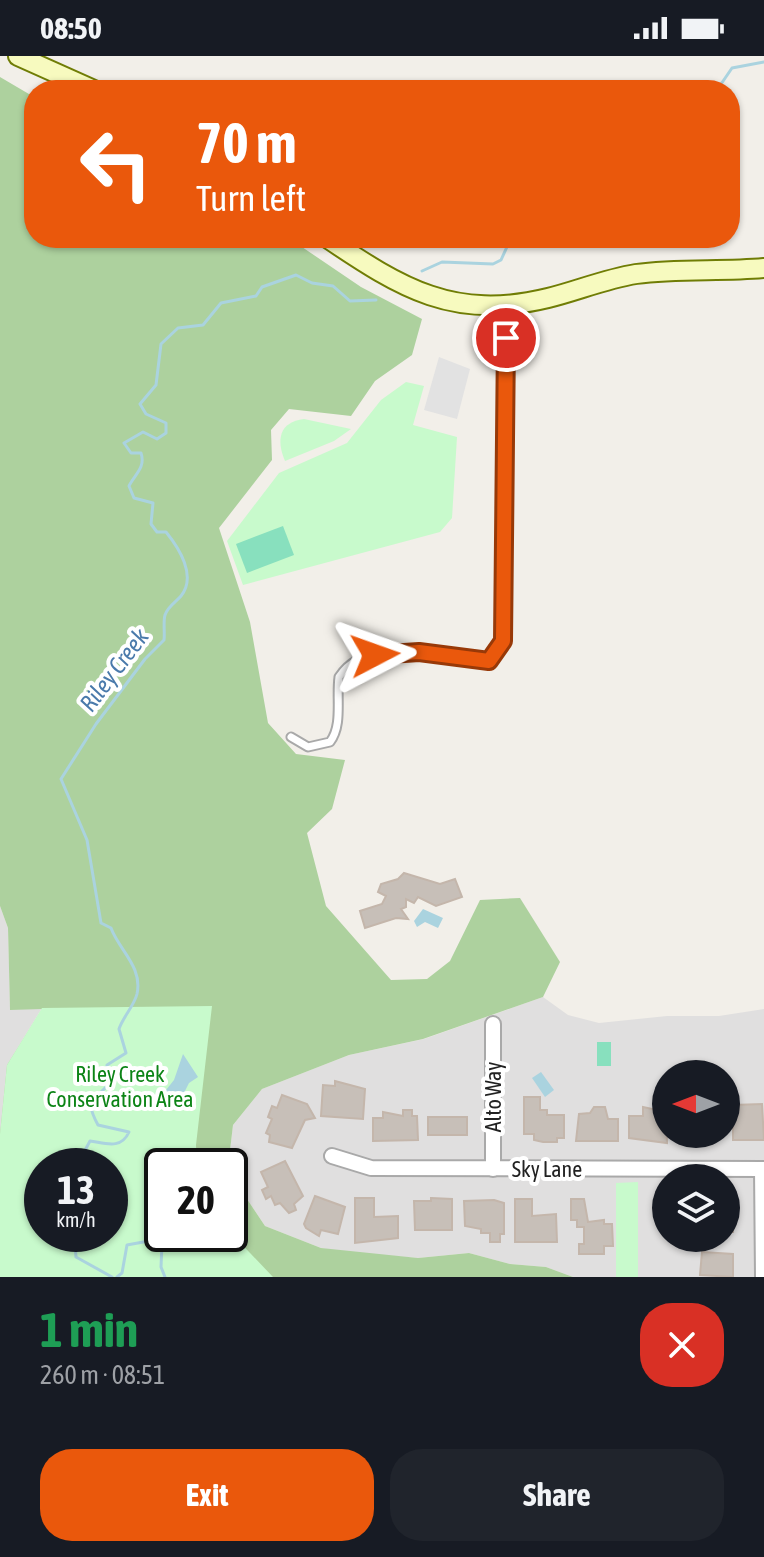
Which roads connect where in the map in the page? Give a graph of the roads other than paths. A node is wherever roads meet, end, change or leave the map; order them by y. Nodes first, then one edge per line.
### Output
1 (18, 56) edge
2 (72, 80) edge
3 (342, 248) edge
4 (764, 268) edge
5 (505, 305) junction
6 (291, 737) dead end
7 (493, 1024) dead end
8 (332, 1156) dead end
9 (493, 1169) junction
10 (763, 1169) edge
11 (763, 1277) edge

1 - 2 street
3 - 5 street
4 - 5 street
5 - 6 lane
7 - 9 street, Alto Way
8 - 9 street, Sky Lane
9 - 10 street, Sky Lane
10 - 11 street

